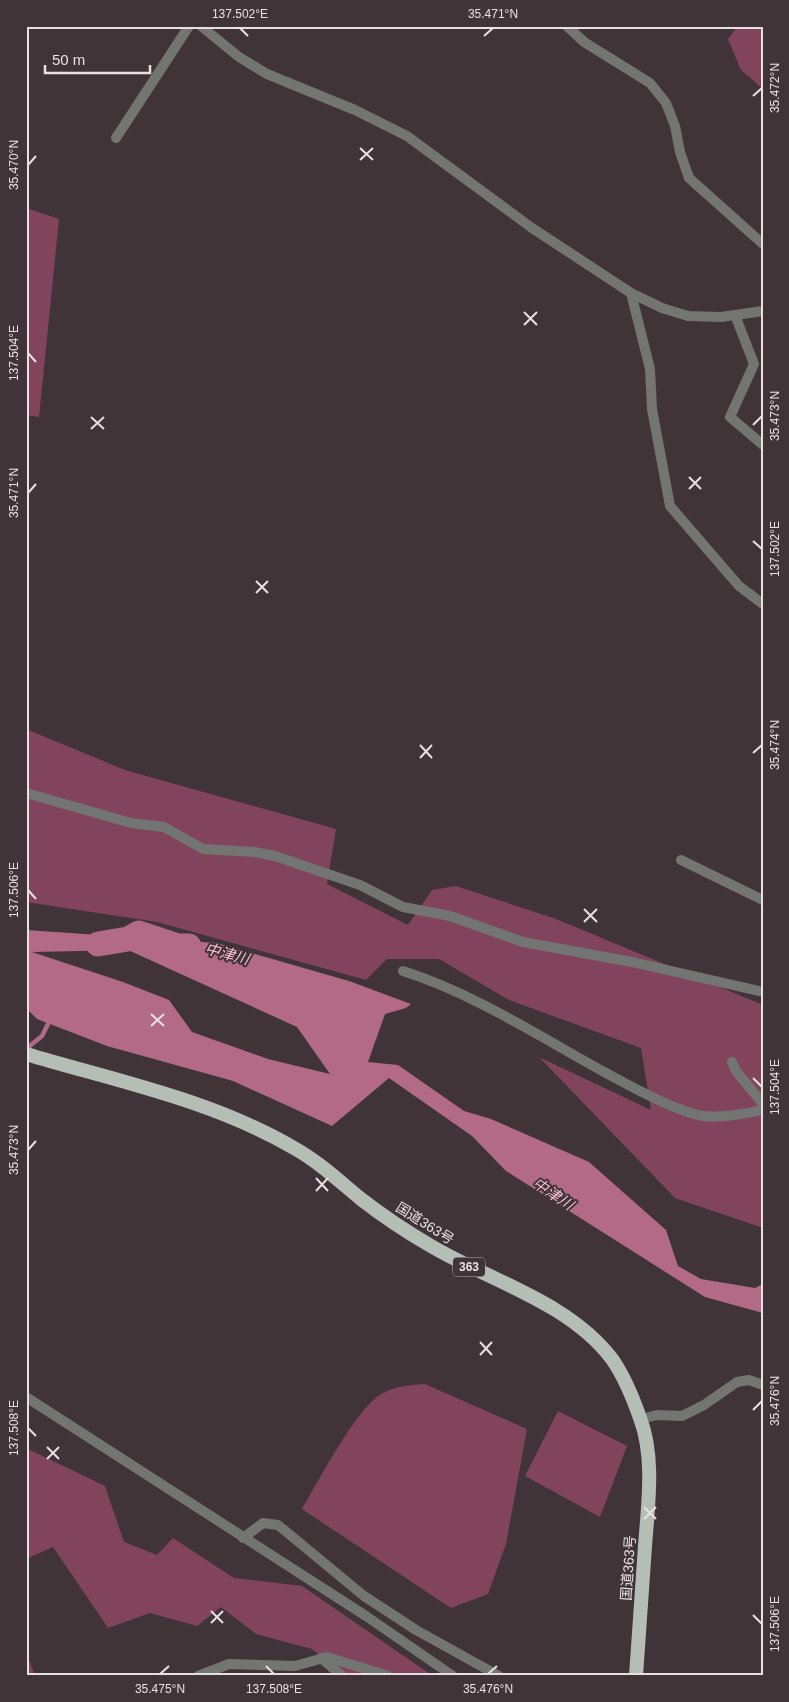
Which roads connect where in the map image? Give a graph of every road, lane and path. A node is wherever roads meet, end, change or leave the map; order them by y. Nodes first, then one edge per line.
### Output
1 (189, 26) edge
2 (567, 26) edge
3 (207, 29) edge
4 (116, 138) dead end
5 (763, 244) edge
6 (631, 293) junction
7 (763, 311) edge
8 (735, 315) junction
9 (763, 444) edge
10 (763, 604) edge
11 (26, 793) edge
12 (681, 860) dead end
13 (763, 900) edge
14 (403, 971) dead end
15 (763, 992) edge
16 (26, 1054) edge
17 (732, 1062) dead end
18 (763, 1104) edge
19 (763, 1110) edge
20 (763, 1385) edge
21 (26, 1397) edge
22 (641, 1419) junction
23 (244, 1538) junction
24 (321, 1658) junction
25 (198, 1676) edge
26 (342, 1676) edge
27 (388, 1676) edge
28 (453, 1676) edge
29 (500, 1676) edge
30 (636, 1676) edge

1 - 4 street
2 - 5 street
3 - 6 street
6 - 8 street
6 - 10 street
7 - 8 street
8 - 9 street
11 - 15 street
12 - 13 street
14 - 19 street
16 - 22 highway, 国道363号 / 363
17 - 18 street
20 - 22 street
21 - 23 street
22 - 30 highway, 国道363号 / 363
23 - 28 street
23 - 29 street
24 - 25 street
24 - 26 street
24 - 27 street

